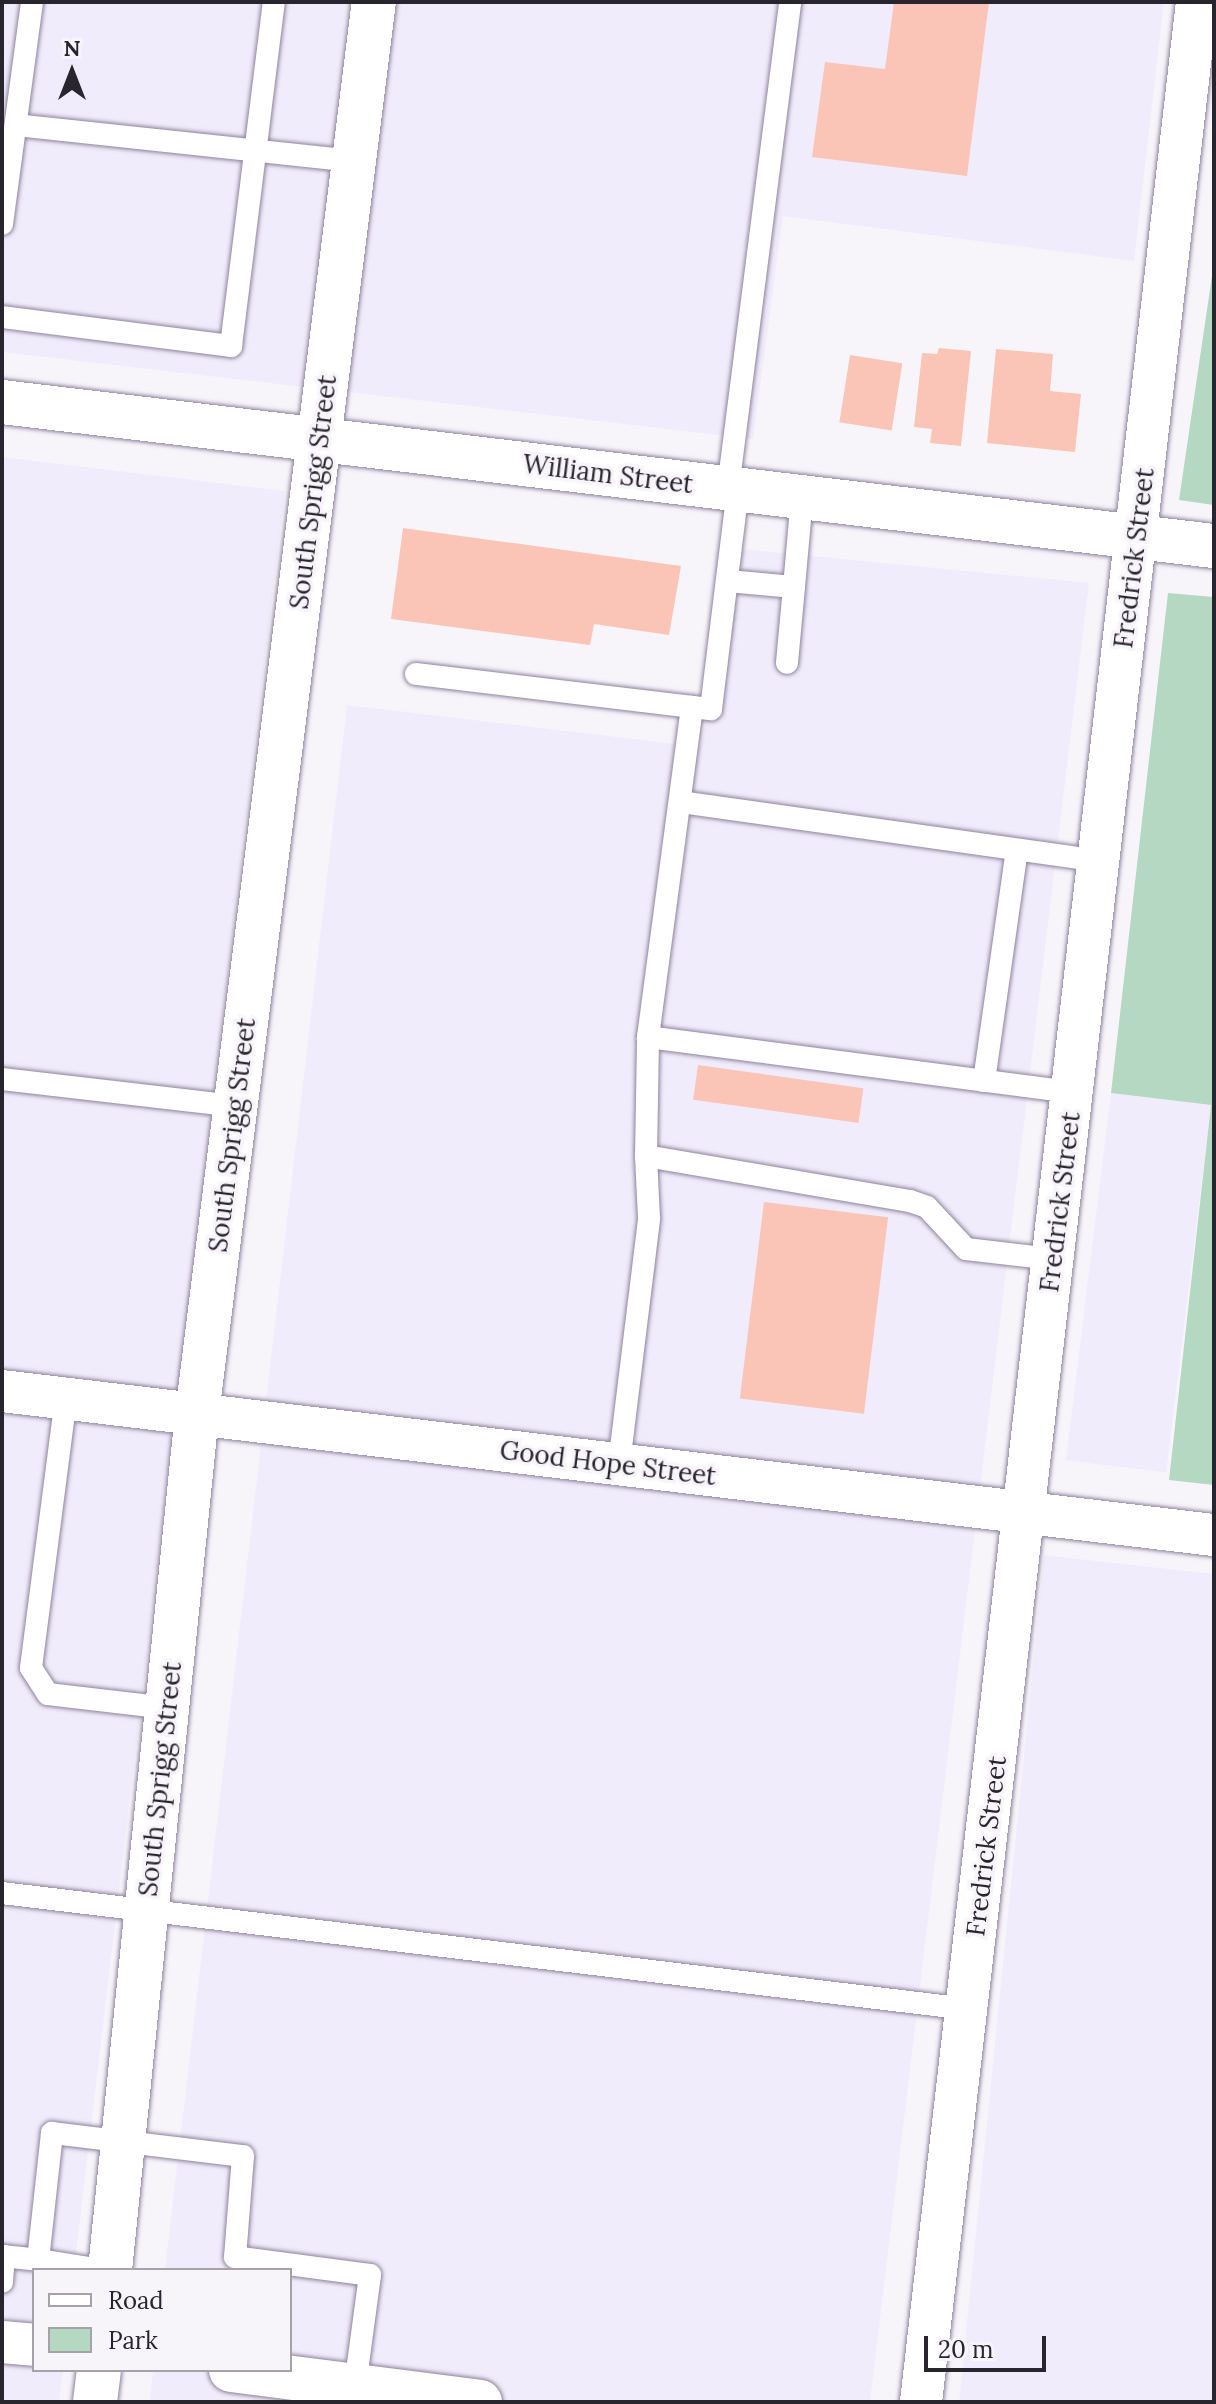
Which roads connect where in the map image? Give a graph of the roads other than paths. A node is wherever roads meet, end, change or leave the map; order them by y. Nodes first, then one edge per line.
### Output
1 (32, 2) edge
2 (274, 2) edge
3 (374, 2) edge
4 (790, 2) edge
5 (1202, 26) edge
6 (16, 125) junction
7 (254, 150) junction
8 (354, 161) junction
9 (2, 224) edge
10 (2, 317) edge
11 (2, 402) edge
12 (320, 439) junction
13 (733, 489) junction
14 (802, 497) junction
15 (1136, 536) junction
16 (1214, 546) edge
17 (728, 581) junction
18 (794, 587) junction
19 (787, 663) dead end
20 (416, 674) dead end
21 (692, 707) junction
22 (680, 802) junction
23 (1017, 850) junction
24 (1099, 861) junction
25 (648, 1037) junction
26 (2, 1079) edge
27 (984, 1081) junction
28 (1072, 1092) junction
29 (236, 1106) junction
30 (646, 1156) junction
31 (1053, 1259) junction
32 (2, 1391) edge
33 (66, 1398) junction
34 (197, 1414) junction
35 (619, 1464) junction
36 (1024, 1512) junction
37 (1214, 1535) edge
38 (167, 1708) junction
39 (2, 1893) edge
40 (147, 1910) junction
41 (967, 2009) junction
42 (123, 2142) junction
43 (3, 2256) edge
44 (38, 2260) junction
45 (234, 2264) edge
46 (89, 2268) edge
47 (110, 2268) edge
48 (283, 2268) edge
49 (292, 2269) edge
50 (2, 2282) edge
51 (2, 2342) edge
52 (32, 2345) edge
53 (99, 2372) edge
54 (241, 2372) edge
55 (354, 2394) edge
56 (95, 2402) edge
57 (480, 2402) edge
58 (921, 2402) edge

1 - 6 lane
2 - 7 lane
3 - 8 main road, South Sprigg Street
4 - 13 lane
5 - 15 street, Fredrick Street
6 - 7 lane
6 - 9 lane
7 - 8 lane
7 - 10 lane
8 - 12 main road, South Sprigg Street
11 - 12 main road, William Street
12 - 13 main road, William Street
12 - 29 main road, South Sprigg Street
13 - 14 main road, William Street
13 - 17 lane
14 - 15 main road, William Street
14 - 18 lane
15 - 16 main road, William Street
15 - 24 street, Fredrick Street
17 - 18 lane
17 - 21 lane
18 - 19 lane
20 - 21 lane
21 - 22 lane
22 - 23 lane
22 - 25 lane
23 - 24 lane
23 - 27 lane
24 - 28 street, Fredrick Street
25 - 27 lane
25 - 30 lane
26 - 29 lane
27 - 28 lane
28 - 31 street, Fredrick Street
29 - 34 main road, South Sprigg Street
30 - 31 lane
30 - 35 lane
31 - 36 street, Fredrick Street
32 - 33 street, Good Hope Street
33 - 34 street, Good Hope Street
33 - 38 lane
34 - 35 street, Good Hope Street
34 - 38 main road, South Sprigg Street
35 - 36 street, Good Hope Street
36 - 37 street, Good Hope Street
36 - 41 street, Fredrick Street
38 - 40 main road, South Sprigg Street
39 - 40 lane
40 - 41 lane
40 - 42 main road, South Sprigg Street
41 - 58 street, Fredrick Street
42 - 44 lane
42 - 45 lane
42 - 47 main road, South Sprigg Street
43 - 44 lane
43 - 50 lane
44 - 46 lane
45 - 48 lane
49 - 55 lane
51 - 52 street
53 - 56 main road
54 - 55 main road
55 - 57 main road

